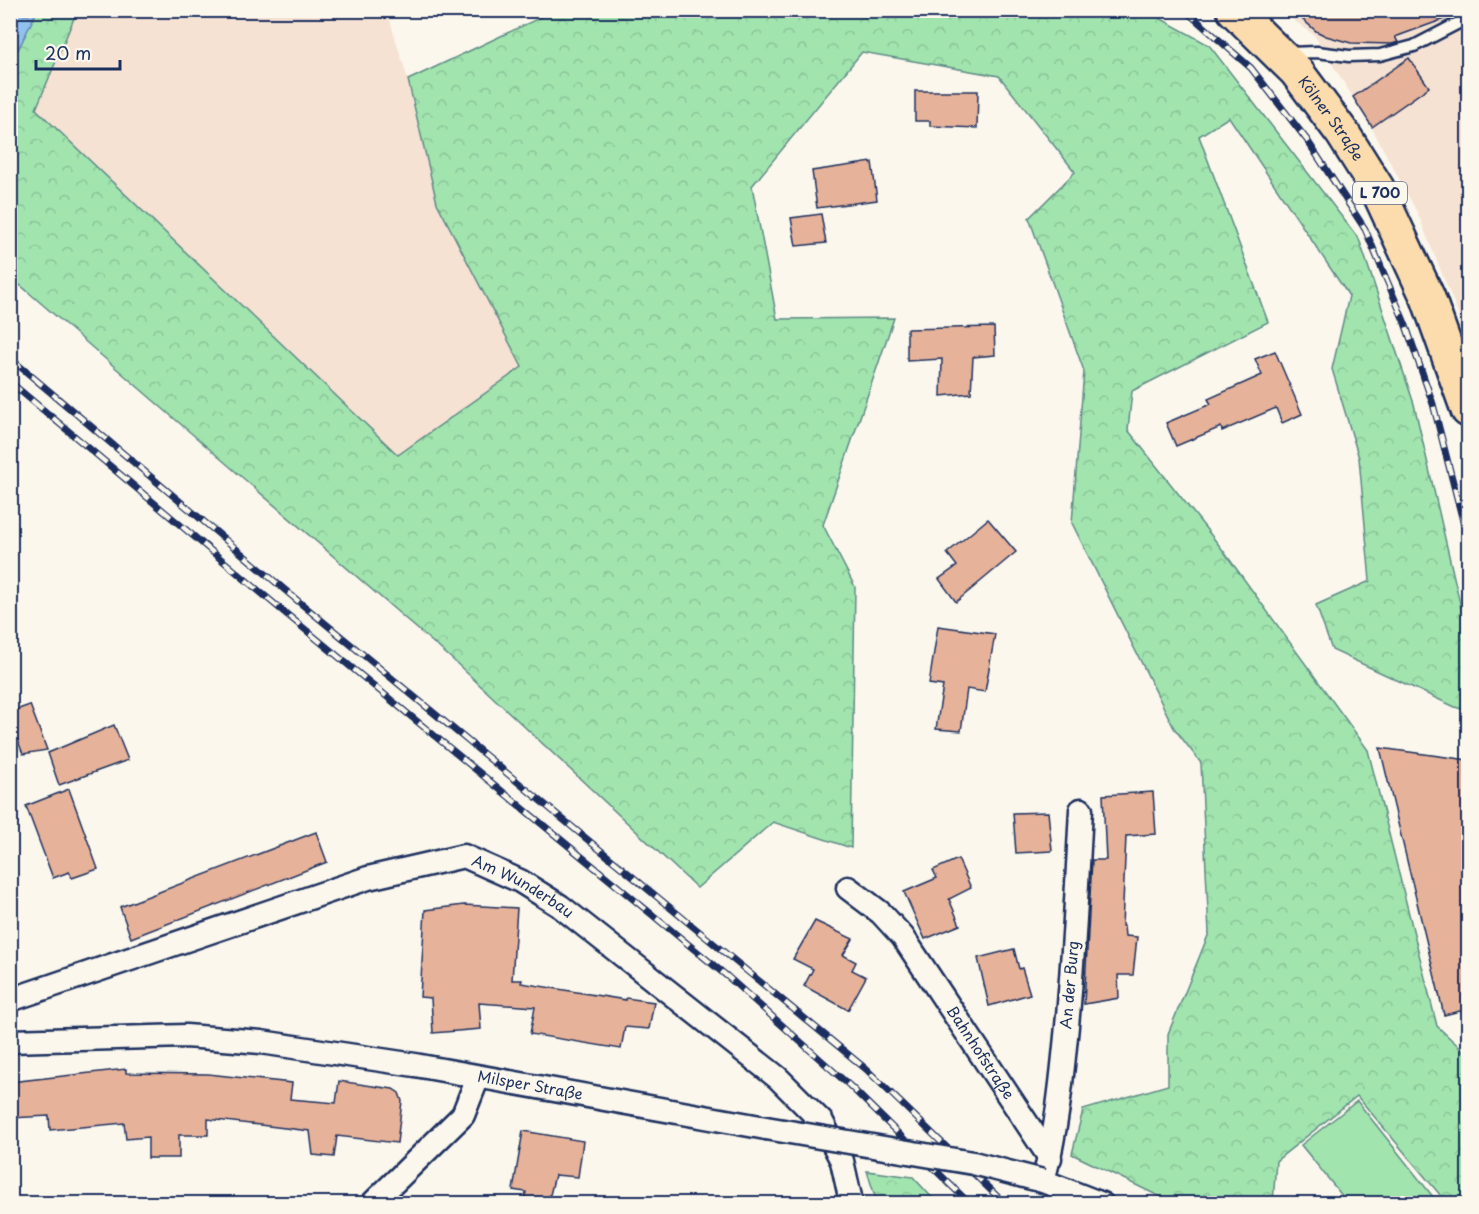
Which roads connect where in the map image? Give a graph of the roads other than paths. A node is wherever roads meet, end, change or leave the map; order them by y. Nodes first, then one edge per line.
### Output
1 (1234, 10) edge
2 (1468, 18) edge
3 (1279, 54) junction
4 (1468, 410) edge
5 (1081, 810) dead end
6 (848, 888) dead end
7 (10, 1000) edge
8 (10, 1041) edge
9 (478, 1077) junction
10 (1050, 1158) junction
11 (1043, 1181) junction
12 (372, 1203) edge
13 (850, 1203) edge
14 (1102, 1203) edge

1 - 3 main road, Kölner Straße / L 700
2 - 3 lane
3 - 4 main road, Kölner Straße / L 700
5 - 10 street, An der Burg
6 - 10 street, Bahnhofstraße
7 - 13 street, Am Wunderbau
8 - 9 street, Milsper Straße
9 - 11 street, Milsper Straße, bridge
9 - 12 street
10 - 11 street
11 - 14 street

